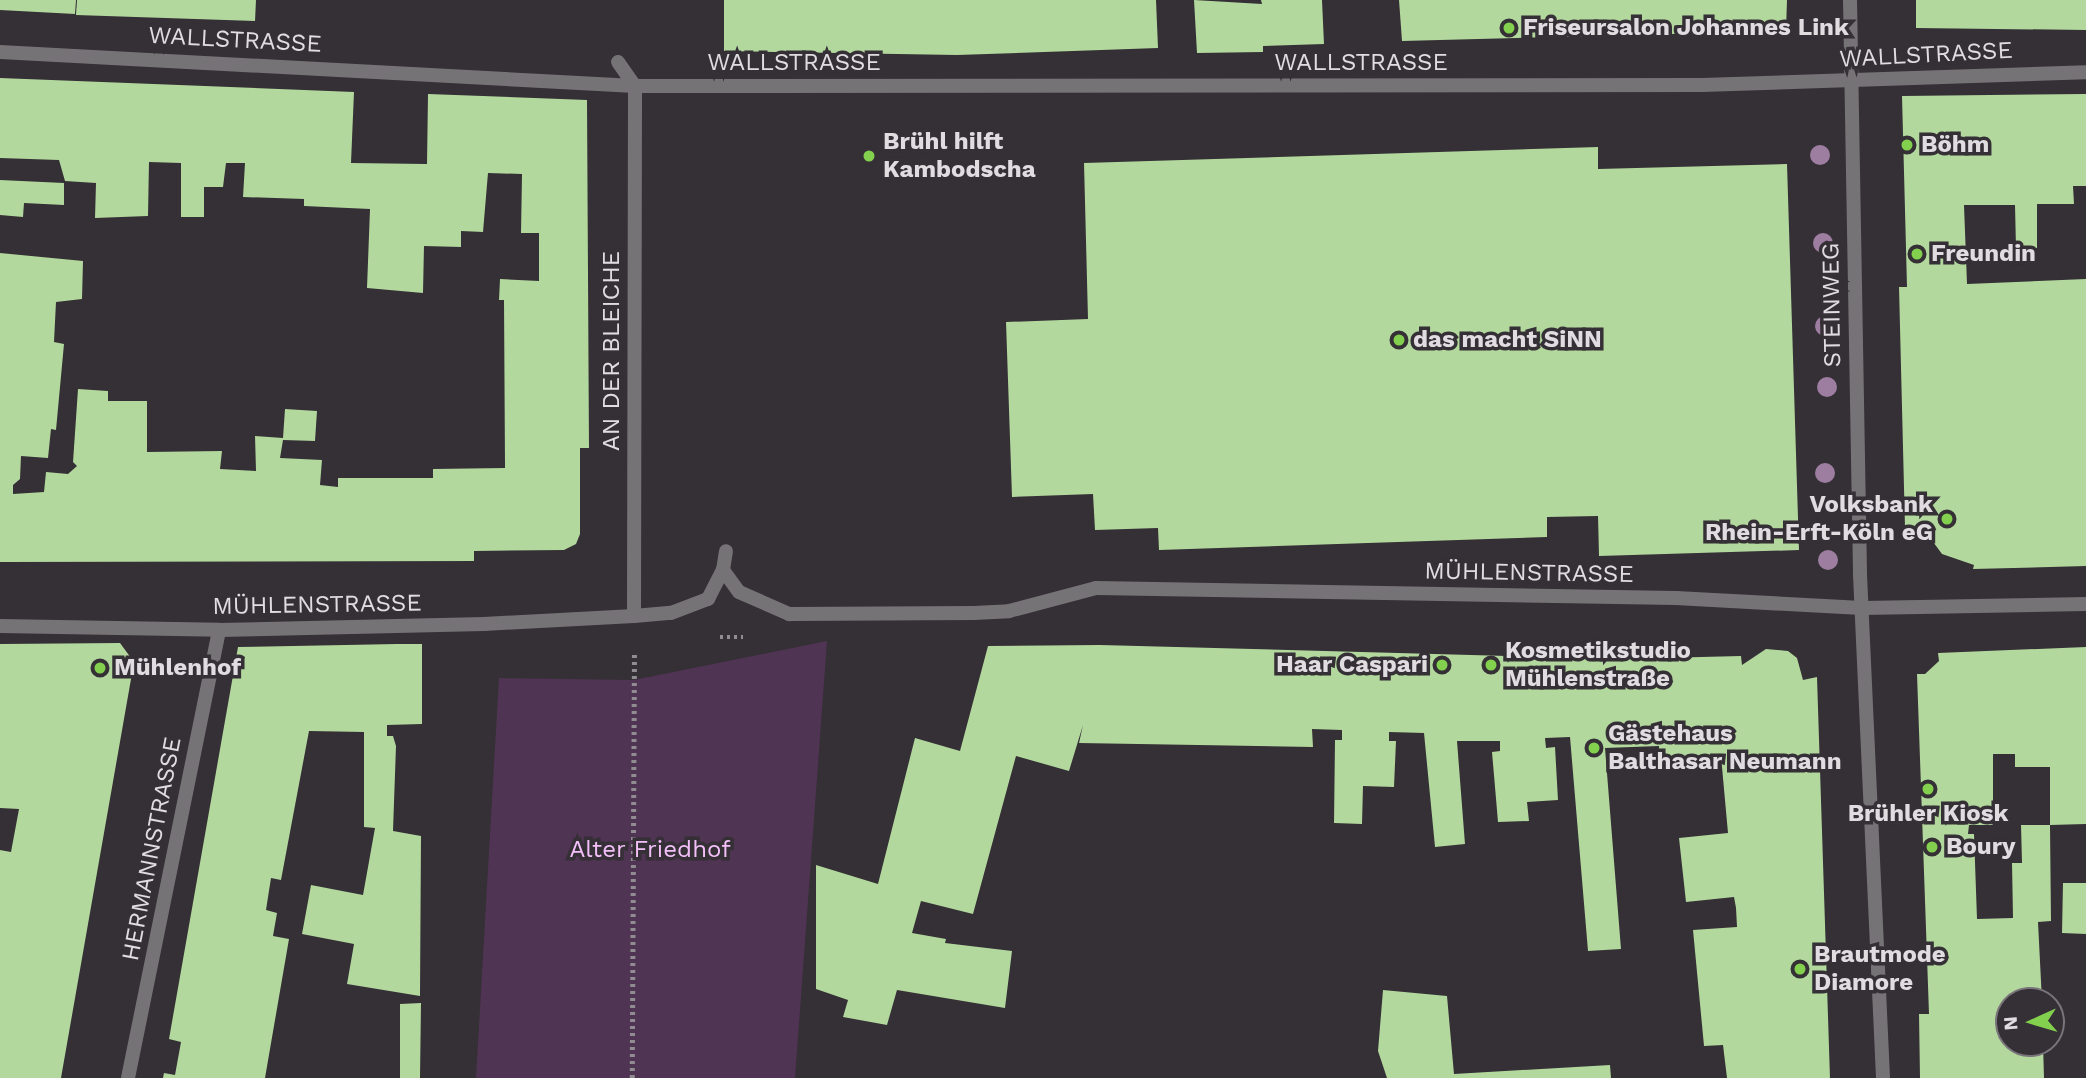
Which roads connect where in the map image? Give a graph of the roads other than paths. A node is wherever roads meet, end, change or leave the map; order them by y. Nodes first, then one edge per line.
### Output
1 (1850, 0) edge
2 (0, 52) edge
3 (618, 62) dead end
4 (2086, 72) edge
5 (1849, 82) junction
6 (635, 86) junction
7 (726, 551) dead end
8 (723, 570) junction
9 (2086, 604) edge
10 (1862, 608) junction
11 (634, 615) junction
12 (0, 626) edge
13 (219, 630) junction
14 (128, 1078) edge
15 (1883, 1078) edge

1 - 5 street, STEINWEG
2 - 6 street, WALLSTRASSE
3 - 6 street
4 - 5 street, WALLSTRASSE
5 - 6 street, WALLSTRASSE
5 - 10 street, STEINWEG
6 - 11 street, AN DER BLEICHE
7 - 8 street
8 - 10 street, MÜHLENSTRASSE
8 - 11 street, MÜHLENSTRASSE
9 - 10 street, MÜHLENSTRASSE
10 - 15 street, STEINWEG
11 - 13 street, MÜHLENSTRASSE
12 - 13 street, MÜHLENSTRASSE
13 - 14 street, HERMANNSTRASSE

